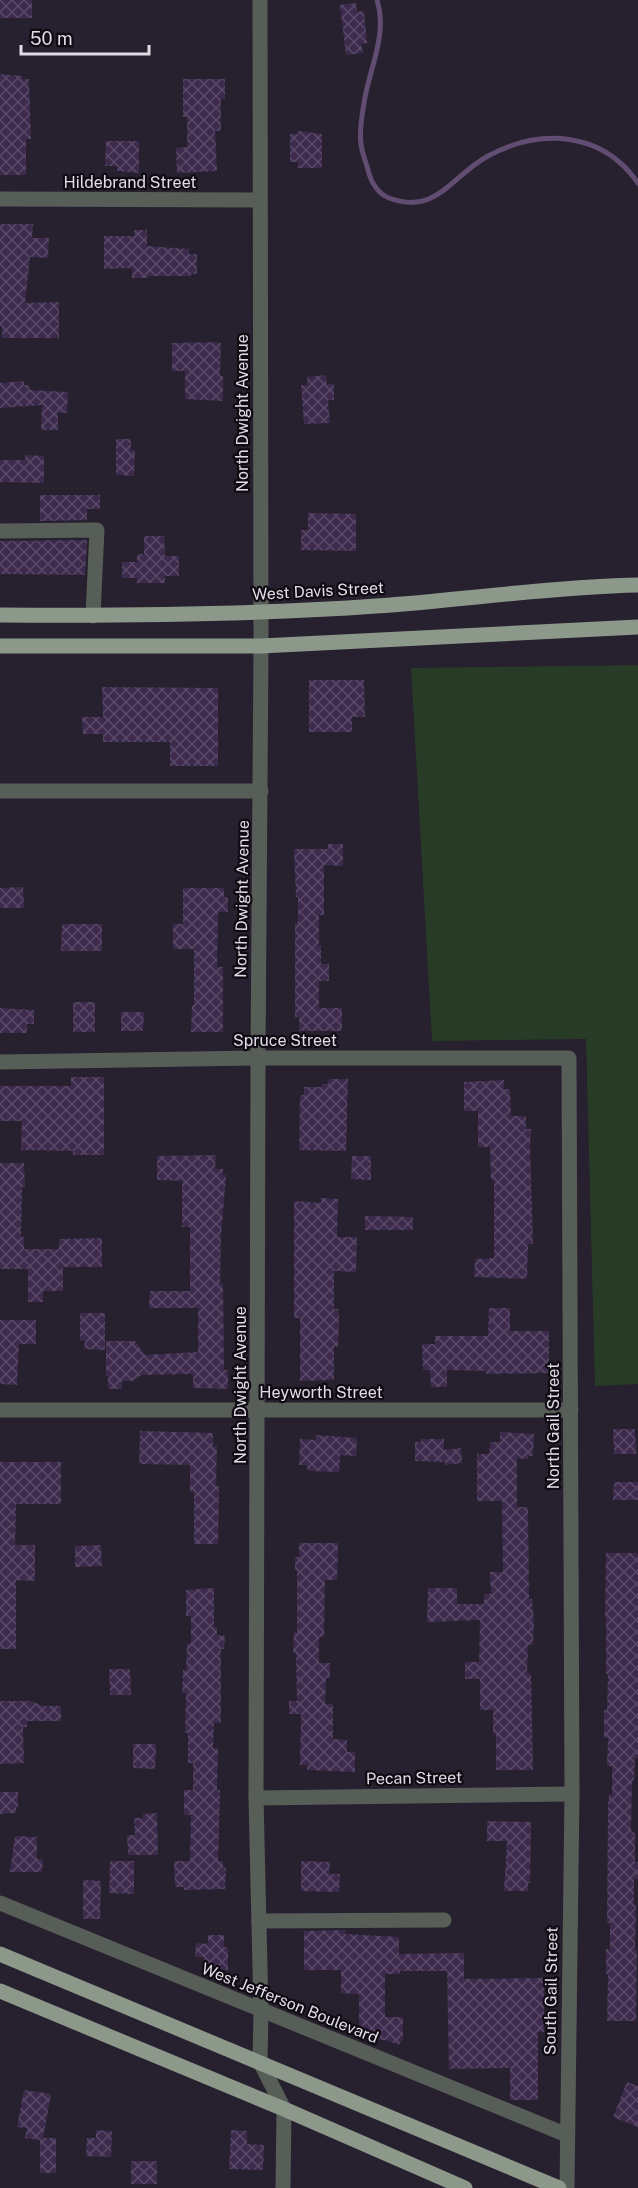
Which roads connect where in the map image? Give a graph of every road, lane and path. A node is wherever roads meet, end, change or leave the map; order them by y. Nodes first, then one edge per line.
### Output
1 (260, 0) edge
2 (0, 199) edge
3 (260, 200) junction
4 (0, 531) edge
5 (638, 585) edge
6 (260, 613) junction
7 (0, 615) edge
8 (93, 616) junction
9 (638, 627) edge
10 (0, 646) edge
11 (261, 646) junction
12 (0, 791) edge
13 (261, 791) junction
14 (258, 1058) junction
15 (569, 1058) joint
16 (0, 1062) edge
17 (0, 1410) edge
18 (258, 1410) junction
19 (571, 1410) junction
20 (572, 1794) junction
21 (256, 1798) junction
22 (0, 1903) edge
23 (444, 1920) dead end
24 (260, 1921) junction
25 (0, 1954) edge
26 (0, 1991) edge
27 (261, 2010) junction
28 (260, 2062) junction
29 (284, 2109) junction
30 (567, 2135) junction
31 (283, 2188) edge
32 (465, 2188) edge
33 (559, 2188) edge
34 (567, 2188) edge

1 - 3 street, North Dwight Avenue
2 - 3 street, Hildebrand Street
3 - 6 street, North Dwight Avenue
4 - 8 street
5 - 6 main road, West Davis Street
6 - 8 main road, West Davis Street
6 - 11 street, North Dwight Avenue
7 - 8 main road, West Davis Street
9 - 11 main road
10 - 11 main road
11 - 13 street, North Dwight Avenue
12 - 13 street
13 - 14 street, North Dwight Avenue
14 - 15 street, Spruce Street
14 - 16 street, Spruce Street
14 - 18 street, North Dwight Avenue
15 - 19 street, North Gail Street
17 - 18 street, Heyworth Street
18 - 19 street, Heyworth Street
18 - 21 street, North Dwight Avenue
19 - 20 street, North Gail Street
20 - 21 street, Pecan Street
20 - 30 street, South Gail Street
21 - 24 street, North Dwight Avenue
22 - 27 street, West Jefferson Boulevard
23 - 24 street
24 - 27 street, North Dwight Avenue
25 - 28 main road
26 - 29 main road
27 - 28 street, North Dwight Avenue
27 - 30 street, West Jefferson Boulevard
28 - 29 street
28 - 33 main road
29 - 31 street
29 - 32 main road
30 - 34 street, South Gail Street

